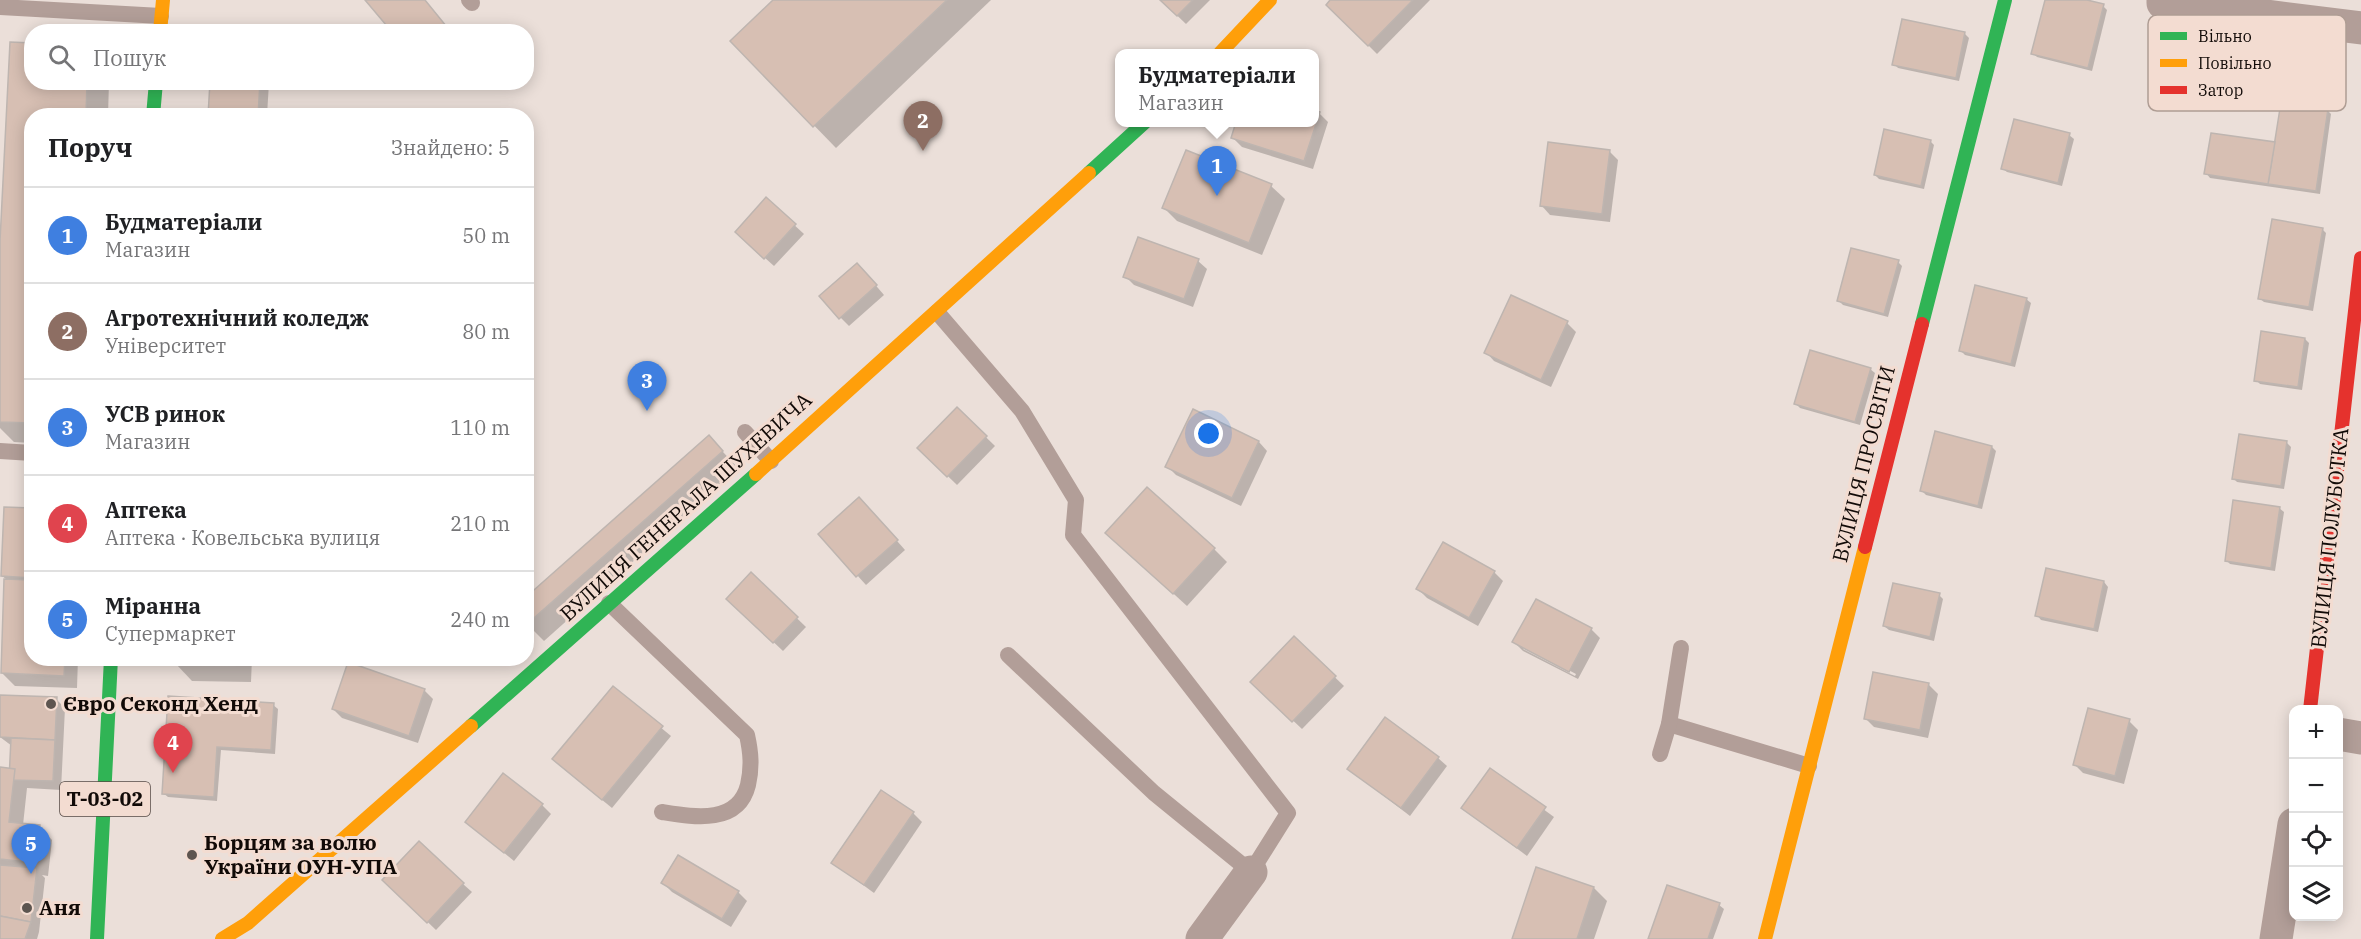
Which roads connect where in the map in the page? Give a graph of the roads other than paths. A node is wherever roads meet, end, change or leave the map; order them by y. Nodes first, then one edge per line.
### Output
1 (1270, 0) edge
2 (2005, 0) edge
3 (2163, 0) edge
4 (0, 7) edge
5 (2258, 15) edge
6 (161, 16) edge
7 (2346, 26) edge
8 (2361, 28) edge
9 (1225, 49) edge
10 (155, 90) edge
11 (154, 108) edge
12 (1141, 127) edge
13 (2361, 258) edge
14 (937, 312) junction
15 (745, 432) dead end
16 (0, 451) edge
17 (24, 452) edge
18 (771, 461) junction
19 (609, 603) junction
20 (1681, 648) dead end
21 (1008, 656) dead end
22 (111, 666) edge
23 (2311, 705) edge
24 (1669, 724) junction
25 (2343, 735) edge
26 (2361, 738) edge
27 (1660, 754) dead end
28 (1809, 766) junction
29 (662, 812) dead end
30 (2289, 856) edge
31 (1251, 872) junction
32 (97, 939) edge
33 (222, 939) edge
34 (1202, 939) edge
35 (1765, 939) edge
36 (2276, 939) edge

1 - 9 street
2 - 28 street, ВУЛИЦЯ ПРОСВІТИ
3 - 5 street
4 - 6 lane
7 - 8 street
10 - 11 street
12 - 14 street, ВУЛИЦЯ ГЕНЕРАЛА ШУХЕВИЧА
13 - 23 street, ВУЛИЦЯ ПОЛУБОТКА
14 - 18 street, ВУЛИЦЯ ГЕНЕРАЛА ШУХЕВИЧА
14 - 31 lane
15 - 18 lane
16 - 17 lane
18 - 19 street, ВУЛИЦЯ ГЕНЕРАЛА ШУХЕВИЧА
19 - 29 lane
19 - 33 street, ВУЛИЦЯ ГЕНЕРАЛА ШУХЕВИЧА
20 - 24 lane
21 - 31 lane
22 - 32 street, Т-03-02
24 - 27 lane
24 - 28 lane
25 - 26 street
28 - 35 street, ВУЛИЦЯ ПРОСВІТИ
30 - 36 street
31 - 34 street

